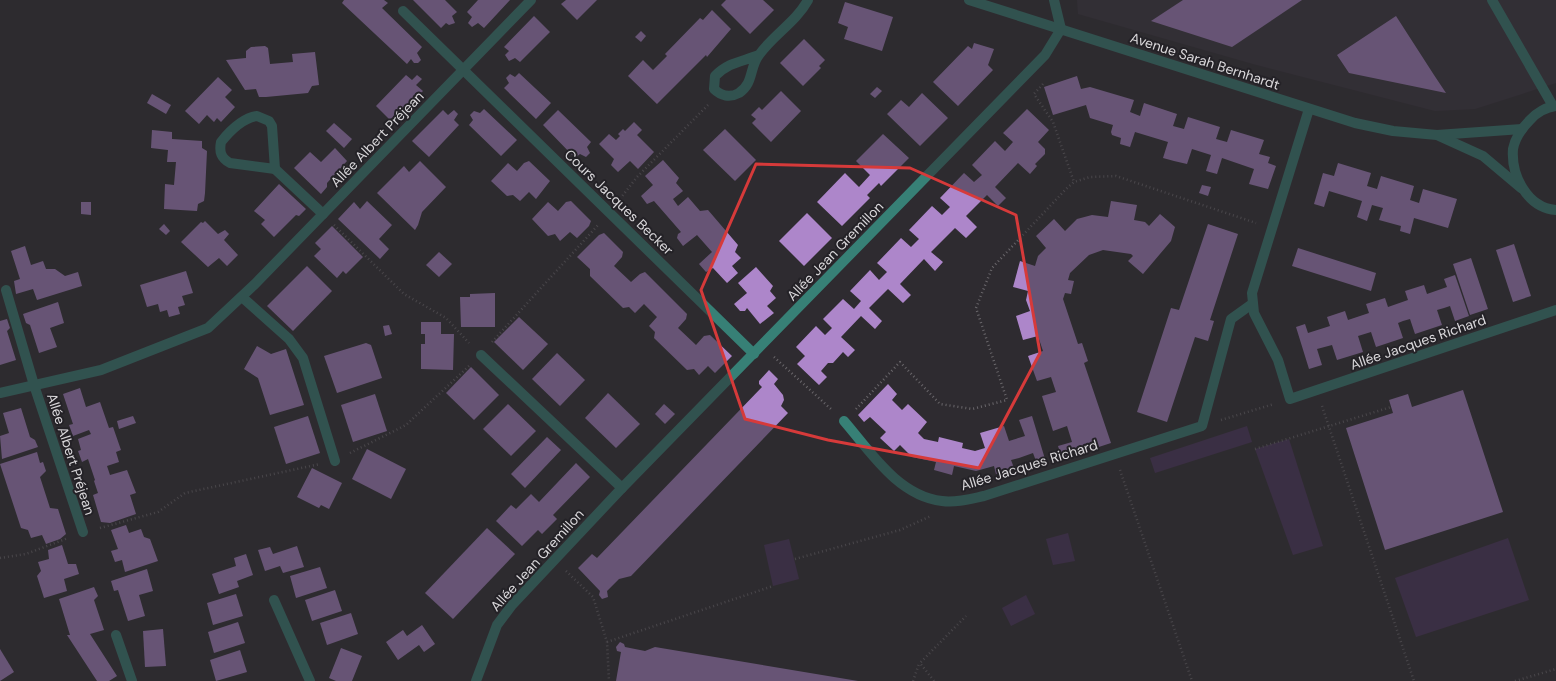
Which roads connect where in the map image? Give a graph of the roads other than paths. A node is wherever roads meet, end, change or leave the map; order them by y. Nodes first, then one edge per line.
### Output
1 (530, 0) edge
2 (808, 0) edge
3 (969, 0) edge
4 (1054, 0) edge
5 (1492, 0) edge
6 (403, 11) dead end
7 (1061, 29) junction
8 (759, 55) junction
9 (464, 70) junction
10 (1554, 106) edge
11 (1309, 109) junction
12 (1522, 128) junction
13 (1437, 135) junction
14 (275, 169) junction
15 (1522, 188) junction
16 (1556, 210) edge
17 (322, 214) junction
18 (6, 290) dead end
19 (242, 296) junction
20 (1252, 304) junction
21 (1556, 310) edge
22 (754, 354) junction
23 (481, 356) road end
24 (34, 385) junction
25 (0, 394) edge
26 (844, 421) road end
27 (335, 461) dead end
28 (622, 488) junction
29 (83, 532) dead end
30 (274, 600) dead end
31 (116, 635) dead end
32 (132, 681) edge
33 (310, 681) edge
34 (476, 681) edge

1 - 9 street, Allée Albert Préjean
2 - 8 street
3 - 7 street, Avenue Sarah Bernhardt
4 - 7 street
5 - 10 street
6 - 9 street, Cours Jacques Becker
7 - 11 street, Avenue Sarah Bernhardt
7 - 22 street, Allée Jean Gremillon
8 - 8 street
9 - 17 street, Allée Albert Préjean
9 - 22 street, Cours Jacques Becker
10 - 12 street, Avenue Sarah Bernhardt
11 - 13 street, Avenue Sarah Bernhardt
11 - 20 street
12 - 13 street, Avenue Sarah Bernhardt
12 - 15 street, Avenue Sarah Bernhardt
13 - 15 street, Avenue Sarah Bernhardt
14 - 14 street
14 - 17 street
15 - 16 street, Avenue Sarah Bernhardt
17 - 19 street, Allée Albert Préjean
18 - 24 street, Allée Albert Préjean
19 - 24 street, Allée Albert Préjean
19 - 27 street
20 - 21 street, Allée Jacques Richard
20 - 26 street, Allée Jacques Richard
22 - 28 street, Allée Jean Gremillon
23 - 28 street
24 - 25 street, Allée Albert Préjean
24 - 29 street, Allée Albert Préjean
28 - 34 street, Allée Jean Gremillon
30 - 33 street
31 - 32 street

